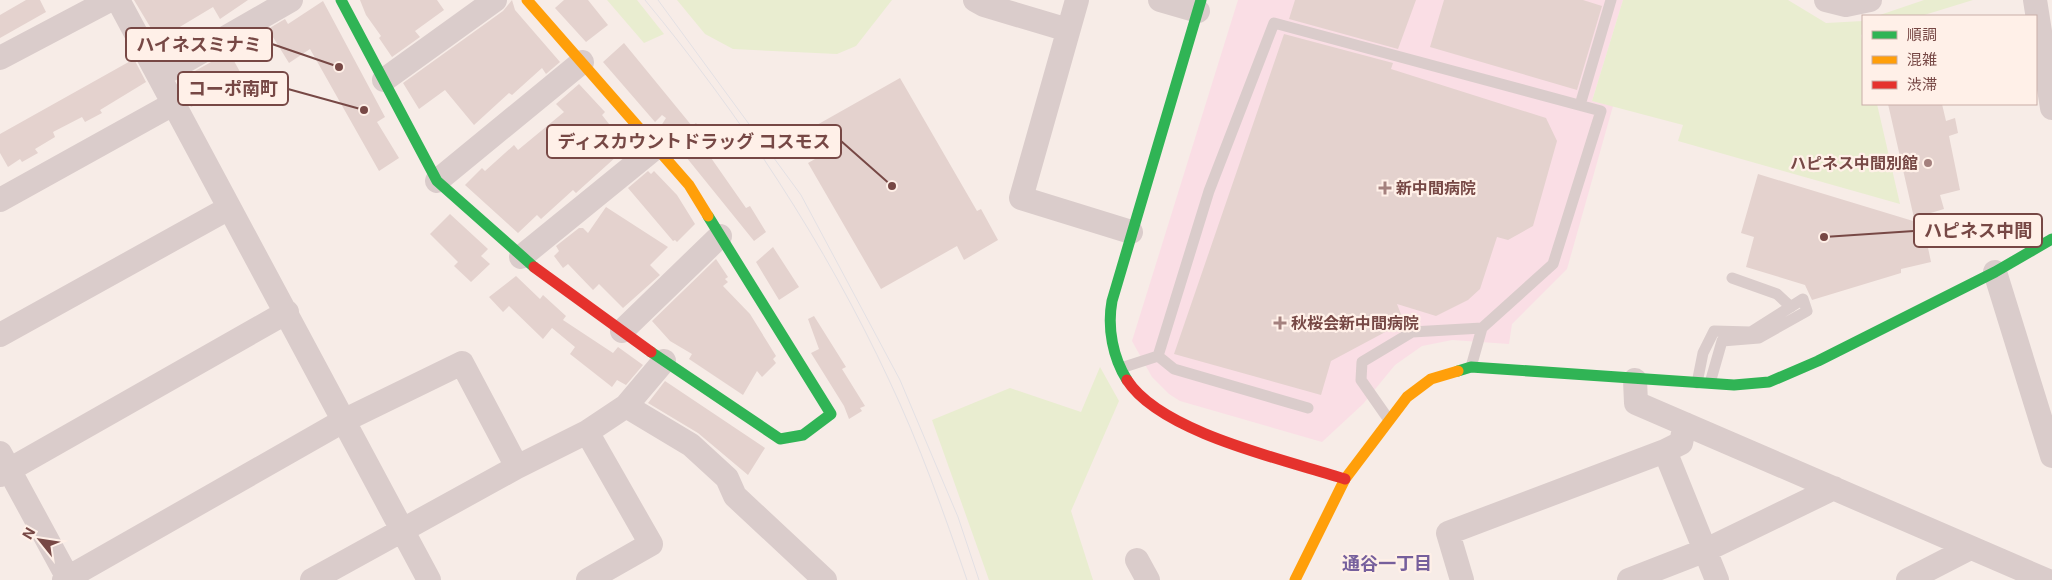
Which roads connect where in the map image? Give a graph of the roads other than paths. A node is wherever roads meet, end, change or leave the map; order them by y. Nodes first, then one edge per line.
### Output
1 (110, 0) edge
2 (118, 0) edge
3 (291, 0) edge
4 (341, 0) edge
5 (495, 0) edge
6 (526, 0) edge
7 (975, 0) edge
8 (1077, 0) edge
9 (1160, 0) edge
10 (1612, 0) edge
11 (1826, 0) edge
12 (1870, 0) edge
13 (2035, 0) edge
14 (1199, 6) edge
15 (1068, 30) junction
16 (0, 58) edge
17 (582, 62) junction
18 (159, 76) junction
19 (384, 80) junction
20 (173, 104) junction
21 (1580, 106) junction
22 (2052, 108) edge
23 (655, 148) junction
24 (436, 181) junction
25 (0, 200) edge
26 (229, 208) junction
27 (1131, 232) junction
28 (720, 236) junction
29 (2052, 239) edge
30 (521, 257) junction
31 (1995, 272) junction
32 (1732, 278) dead end
33 (1790, 307) junction
34 (287, 312) junction
35 (1482, 328) junction
36 (622, 331) junction
37 (0, 336) edge
38 (1158, 356) junction
39 (664, 361) junction
40 (1471, 367) junction
41 (1121, 368) junction
42 (1635, 380) junction
43 (1703, 384) junction
44 (626, 406) junction
45 (1308, 408) dead end
46 (1389, 420) junction
47 (344, 421) junction
48 (1686, 424) junction
49 (587, 432) junction
50 (1665, 451) junction
51 (2052, 456) edge
52 (3, 466) edge
53 (517, 466) junction
54 (1345, 479) junction
55 (1834, 488) junction
56 (403, 531) junction
57 (1970, 548) junction
58 (1706, 550) junction
59 (619, 573) edge
60 (67, 579) edge
61 (312, 580) edge
62 (429, 580) edge
63 (588, 580) edge
64 (825, 580) edge
65 (1295, 580) edge
66 (1462, 580) edge
67 (1629, 580) edge
68 (1717, 580) edge
69 (1908, 580) edge
70 (2046, 580) edge

1 - 16 street
2 - 18 street
3 - 18 street
4 - 19 street
5 - 19 street
6 - 17 street
7 - 15 street
8 - 15 street
9 - 14 street
10 - 21 lane
11 - 12 street
13 - 22 street
14 - 27 street
15 - 27 street
17 - 23 street
17 - 24 street
18 - 20 street
19 - 24 street
20 - 25 street
20 - 26 street
21 - 35 lane
21 - 38 lane
23 - 28 street
23 - 30 street
24 - 30 street
26 - 34 street
26 - 37 street
27 - 41 street
28 - 36 street
28 - 39 street
29 - 31 street
30 - 36 street
31 - 43 street
31 - 51 street
32 - 33 lane
33 - 43 lane
33 - 43 lane
34 - 47 street
34 - 52 street
35 - 40 lane
35 - 46 lane
36 - 39 street
38 - 41 lane
38 - 45 lane
39 - 44 street
40 - 42 street
40 - 46 street
41 - 54 street
42 - 43 street
42 - 48 street
44 - 49 street
44 - 64 street
46 - 54 street
47 - 53 street
47 - 56 street
47 - 60 street
48 - 50 street
48 - 55 street
49 - 53 street
49 - 59 street
50 - 58 street
50 - 66 street
52 - 60 street
53 - 56 street
54 - 65 street
55 - 57 street
55 - 58 street
56 - 61 street
56 - 62 street
57 - 69 street
57 - 70 street
58 - 67 street
58 - 68 street
59 - 63 street

